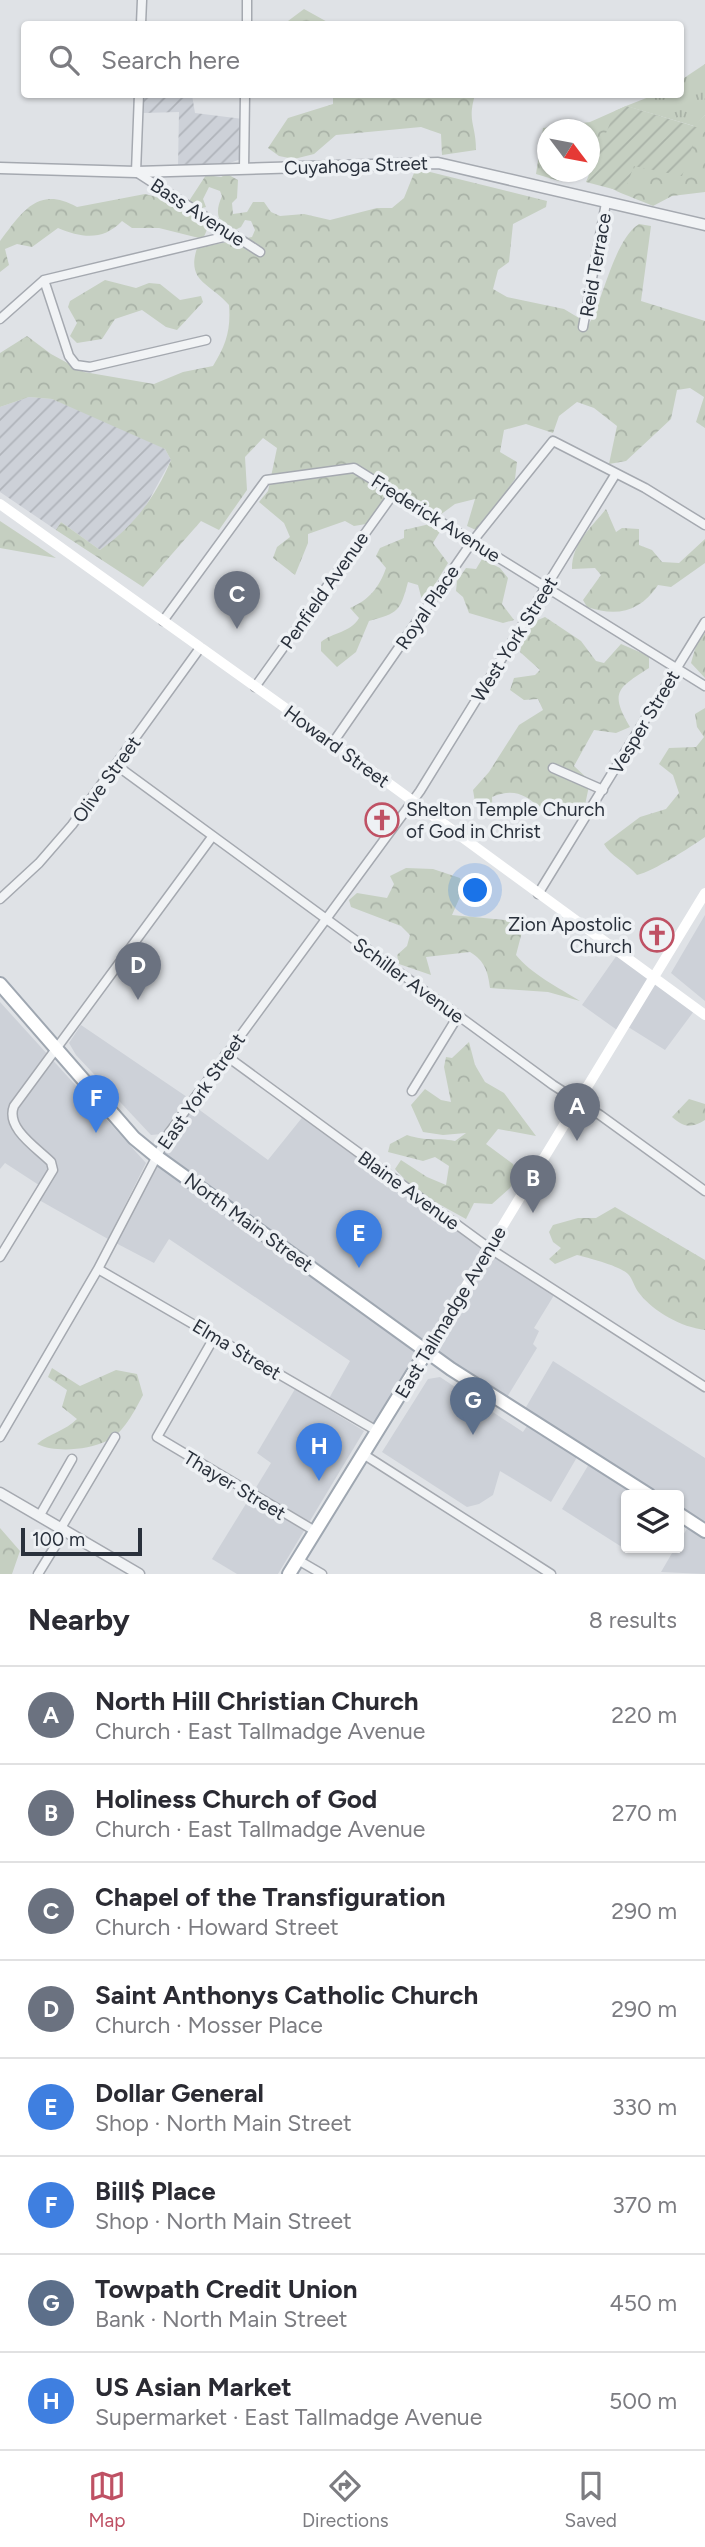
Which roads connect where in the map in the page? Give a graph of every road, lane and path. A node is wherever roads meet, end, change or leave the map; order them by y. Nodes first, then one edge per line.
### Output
1 (142, 0) edge
2 (247, 0) edge
3 (141, 21) edge
4 (247, 21) edge
5 (139, 98) edge
6 (245, 98) edge
7 (0, 168) edge
8 (244, 169) junction
9 (136, 172) junction
10 (606, 203) junction
11 (705, 225) edge
12 (232, 235) junction
13 (260, 252) dead end
14 (44, 280) junction
15 (0, 319) edge
16 (583, 327) dead end
17 (206, 340) dead end
18 (615, 475) junction
19 (394, 493) junction
20 (0, 504) edge
21 (705, 525) edge
22 (472, 542) junction
23 (547, 589) junction
24 (163, 621) junction
25 (705, 622) edge
26 (200, 648) junction
27 (676, 668) junction
28 (255, 687) junction
29 (705, 687) edge
30 (332, 744) junction
31 (116, 765) junction
32 (554, 768) dead end
33 (603, 790) junction
34 (411, 801) junction
35 (212, 837) junction
36 (705, 893) edge
37 (538, 894) junction
38 (0, 899) edge
39 (324, 919) junction
40 (653, 977) junction
41 (0, 984) edge
42 (0, 993) edge
43 (18, 1008) junction
44 (458, 1016) junction
45 (705, 1016) edge
46 (55, 1050) junction
47 (225, 1055) junction
48 (412, 1091) dead end
49 (577, 1102) junction
50 (156, 1156) junction
51 (705, 1191) edge
52 (489, 1248) junction
53 (0, 1257) edge
54 (98, 1269) junction
55 (215, 1336) junction
56 (426, 1352) junction
57 (705, 1387) edge
58 (377, 1431) junction
59 (0, 1437) edge
60 (115, 1437) dead end
61 (363, 1454) junction
62 (72, 1459) dead end
63 (641, 1490) edge
64 (0, 1493) edge
65 (40, 1515) junction
66 (684, 1517) edge
67 (63, 1529) junction
68 (315, 1531) junction
69 (705, 1531) edge
70 (298, 1560) junction
71 (133, 1572) edge
72 (38, 1574) edge
73 (289, 1574) edge
74 (322, 1574) edge
75 (551, 1574) edge

1 - 3 street
2 - 4 street
5 - 9 street
6 - 8 street
7 - 9 street, Cuyahoga Street
8 - 9 street, Cuyahoga Street
8 - 10 street, Cuyahoga Street
9 - 12 street, Bass Avenue
10 - 11 street, Cuyahoga Street
10 - 16 street, Reid Terrace
12 - 13 street, Bass Avenue
12 - 14 street
14 - 15 street
14 - 17 street
18 - 21 street
18 - 22 street, Royal Place
18 - 23 street, West York Street
19 - 22 street, Frederick Avenue
19 - 24 street, Frederick Avenue
19 - 28 street, Penfield Avenue
20 - 24 main road, Howard Street
22 - 23 street, Frederick Avenue
22 - 30 street, Royal Place
23 - 27 street, Frederick Avenue
23 - 34 street, West York Street
24 - 26 main road, Howard Street
25 - 27 street, Vesper Street
26 - 28 main road, Howard Street
26 - 31 street, Olive Street
27 - 29 street, Frederick Avenue
27 - 33 street, Vesper Street
28 - 30 main road, Howard Street
30 - 34 main road, Howard Street
31 - 35 street, Schiller Avenue
31 - 38 street, Olive Street
32 - 33 street
33 - 37 street, Vesper Street
34 - 37 main road, Howard Street
34 - 39 street, East York Street
35 - 39 street, Schiller Avenue
35 - 46 street
36 - 40 main road, East Tallmadge Avenue
37 - 40 main road, Howard Street
39 - 44 street, Schiller Avenue
39 - 47 street, East York Street
40 - 45 main road, Howard Street
40 - 49 main road, East Tallmadge Avenue
41 - 43 main road, North Main Street
42 - 43 main road, North Main Street
43 - 46 main road, North Main Street
44 - 48 street
44 - 49 street, Schiller Avenue
46 - 50 main road, North Main Street
46 - 53 street
47 - 50 street, East York Street
47 - 52 street, Blaine Avenue
49 - 51 street, Schiller Avenue
49 - 52 main road, East Tallmadge Avenue
50 - 54 street, East York Street
50 - 56 main road, North Main Street
52 - 56 main road, East Tallmadge Avenue
52 - 57 street, Blaine Avenue
54 - 55 street, Elma Street
54 - 59 street, East York Street
55 - 58 street, Elma Street
55 - 68 street, Thayer Street
56 - 58 main road, East Tallmadge Avenue
56 - 63 main road, North Main Street
58 - 61 main road, East Tallmadge Avenue
60 - 67 street
61 - 68 main road, East Tallmadge Avenue
61 - 75 street
62 - 65 street
64 - 65 street
65 - 67 street
66 - 69 main road
67 - 71 street
67 - 72 street
68 - 70 main road, East Tallmadge Avenue
70 - 73 main road, East Tallmadge Avenue
70 - 74 street

